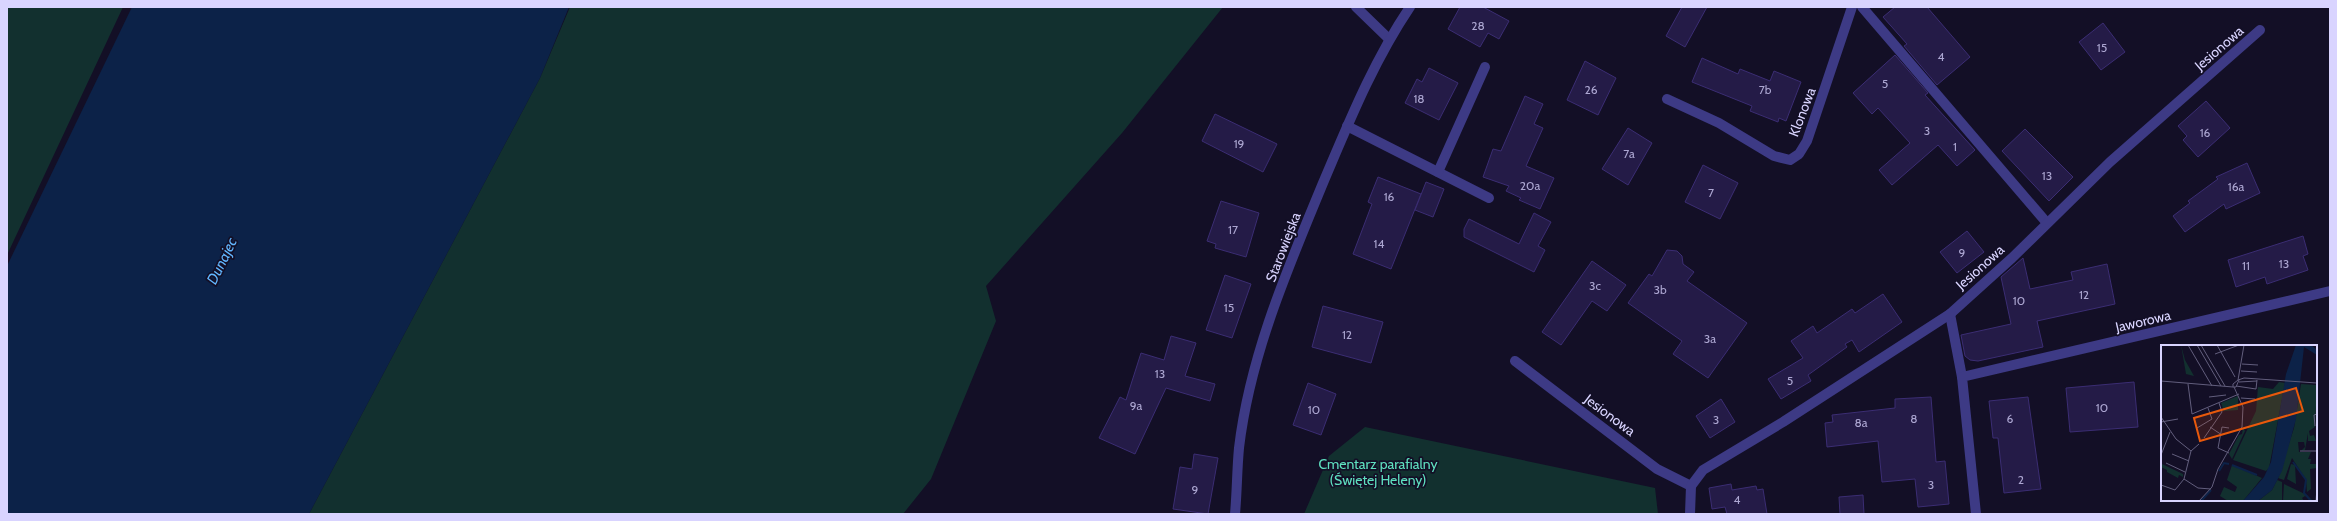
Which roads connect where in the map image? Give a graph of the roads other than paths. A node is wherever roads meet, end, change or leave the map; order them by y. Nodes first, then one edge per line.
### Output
1 (1356, 7) edge
2 (1410, 7) edge
3 (1852, 7) edge
4 (1862, 7) edge
5 (2260, 30) dead end
6 (1389, 39) junction
7 (1485, 67) dead end
8 (1667, 100) dead end
9 (1347, 126) junction
10 (1438, 172) junction
11 (1489, 198) dead end
12 (2047, 223) junction
13 (2330, 291) edge
14 (1950, 314) junction
15 (1515, 361) dead end
16 (1962, 376) junction
17 (1691, 486) junction
18 (1235, 514) edge
19 (1690, 514) edge
20 (1976, 514) edge

1 - 6 street
2 - 6 street, Starowiejska
3 - 8 street, Klonowa
4 - 12 street
5 - 12 street, Jesionowa
6 - 9 street, Starowiejska
7 - 10 street
9 - 10 street
9 - 18 street, Starowiejska
10 - 11 street
12 - 14 street, Jesionowa
13 - 16 street, Jaworowa
14 - 16 street
14 - 17 street, Jesionowa
15 - 17 street, Jesionowa
16 - 20 street
17 - 19 street

